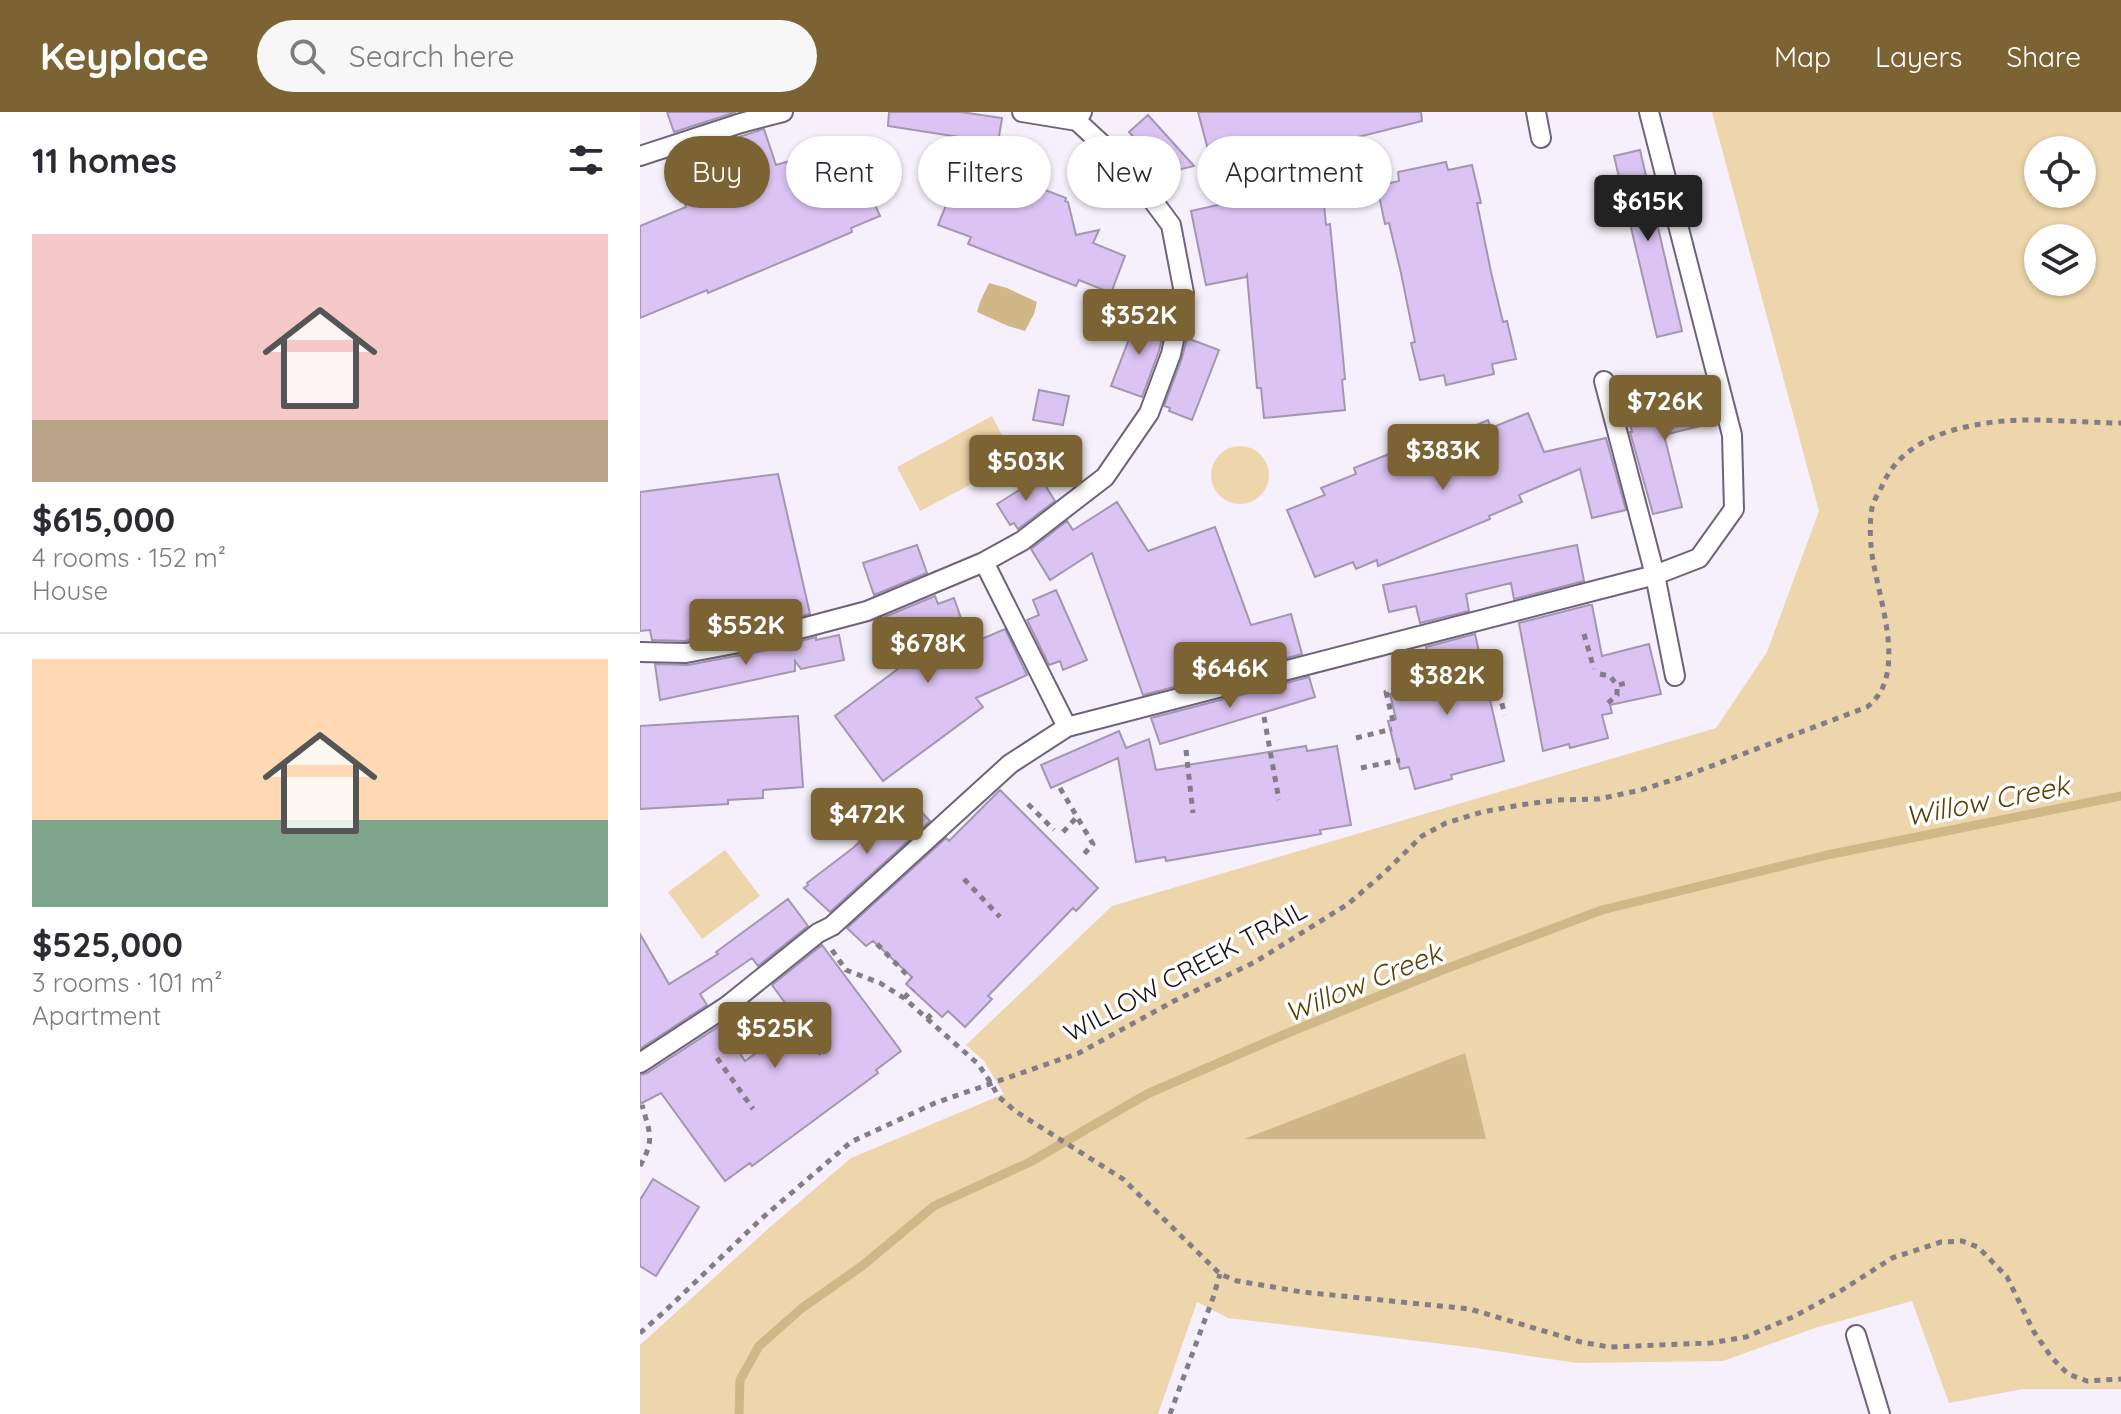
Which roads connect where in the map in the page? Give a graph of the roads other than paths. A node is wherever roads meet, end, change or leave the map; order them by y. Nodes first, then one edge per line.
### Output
1 (783, 112) edge
2 (1022, 112) edge
3 (1536, 112) edge
4 (1649, 112) edge
5 (1080, 117) edge
6 (1541, 138) dead end
7 (640, 156) edge
8 (1604, 381) dead end
9 (984, 562) junction
10 (1655, 575) junction
11 (640, 652) edge
12 (1675, 676) dead end
13 (1067, 727) junction
14 (640, 1063) edge
15 (1856, 1335) dead end
16 (1880, 1414) edge

1 - 7 lane
2 - 5 lane
3 - 6 lane
4 - 10 lane
5 - 9 lane
8 - 10 lane
9 - 11 lane
9 - 13 lane
10 - 12 lane
10 - 13 lane
13 - 14 lane
15 - 16 lane

